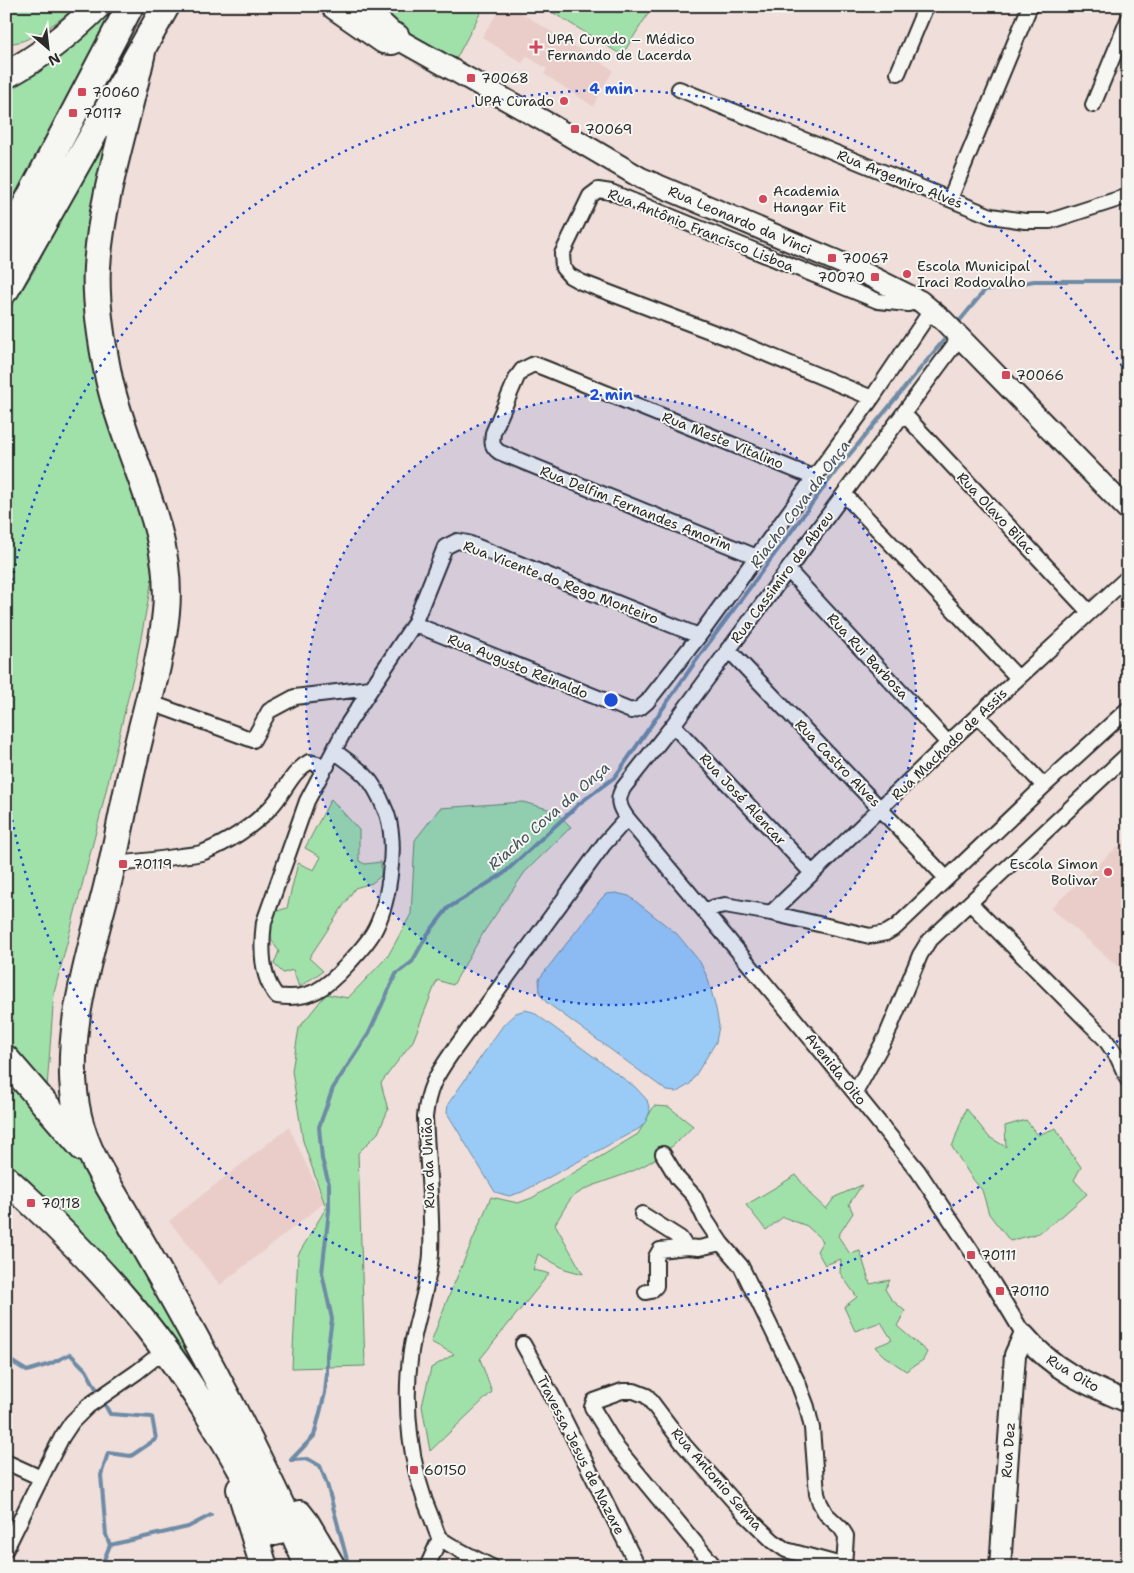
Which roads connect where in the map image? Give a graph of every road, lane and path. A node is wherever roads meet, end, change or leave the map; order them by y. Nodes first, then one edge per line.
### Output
1 (97, 6) edge
2 (130, 6) edge
3 (166, 6) edge
4 (335, 6) edge
5 (367, 6) edge
6 (926, 6) edge
7 (1030, 6) edge
8 (1128, 20) edge
9 (396, 37) junction
10 (143, 47) junction
11 (13, 67) edge
12 (898, 73) dead end
13 (679, 89) dead end
14 (1093, 105) dead end
15 (1128, 196) edge
16 (950, 199) junction
17 (6, 244) edge
18 (6, 288) edge
19 (942, 320) junction
20 (547, 369) joint
21 (872, 398) junction
22 (904, 414) junction
23 (815, 478) junction
24 (844, 494) junction
25 (1128, 510) edge
26 (757, 557) junction
27 (788, 570) junction
28 (1128, 577) edge
29 (1089, 612) junction
30 (414, 624) junction
31 (699, 636) junction
32 (728, 649) junction
33 (1018, 678) junction
34 (370, 688) junction
35 (157, 706) dead end
36 (1128, 710) edge
37 (978, 716) junction
38 (673, 725) junction
39 (948, 743) junction
40 (334, 752) junction
41 (1128, 754) edge
42 (327, 766) junction
43 (1044, 786) junction
44 (881, 808) junction
45 (627, 818) junction
46 (113, 864) junction
47 (812, 873) junction
48 (946, 878) junction
49 (970, 903) junction
50 (706, 911) junction
51 (771, 913) junction
52 (6, 1059) edge
53 (1128, 1080) edge
54 (855, 1093) junction
55 (663, 1154) dead end
56 (94, 1160) junction
57 (6, 1179) edge
58 (642, 1214) dead end
59 (721, 1243) junction
60 (686, 1247) junction
61 (646, 1292) dead end
62 (1024, 1335) junction
63 (523, 1344) dead end
64 (165, 1350) junction
65 (1128, 1402) edge
66 (229, 1447) junction
67 (6, 1462) edge
68 (41, 1478) junction
69 (271, 1484) junction
70 (284, 1531) junction
71 (440, 1538) junction
72 (8, 1539) edge
73 (846, 1566) edge
74 (264, 1567) edge
75 (291, 1567) edge
76 (309, 1567) edge
77 (332, 1567) edge
78 (428, 1567) edge
79 (492, 1567) edge
80 (638, 1567) edge
81 (715, 1567) edge
82 (1000, 1567) edge

1 - 11 highway
2 - 17 highway
3 - 10 highway
4 - 9 highway
5 - 9 street, Rua Leonardo da Vinci
6 - 12 street
7 - 16 street
8 - 14 street
9 - 19 street, Rua Leonardo da Vinci
10 - 18 highway
10 - 46 highway
13 - 16 street, Rua Argemiro Alves
15 - 16 street, Rua Argemiro Alves
19 - 21 street
19 - 21 street, Rua Antônio Francisco Lisboa
19 - 22 street, Rua Cassimiro de Abreu
19 - 25 street, Rua Leonardo da Vinci
20 - 23 street, Rua Meste Vitalino
20 - 26 street, Rua Delfim Fernandes Amorim
21 - 23 street
22 - 24 street, Rua Cassimiro de Abreu
22 - 29 street, Rua Olavo Bilac
23 - 26 street
24 - 27 street, Rua Cassimiro de Abreu
24 - 33 street
26 - 31 street
27 - 32 street, Rua Cassimiro de Abreu
27 - 39 street, Rua Rui Barbosa
28 - 29 street, Rua Machado de Assis
29 - 33 street, Rua Machado de Assis
30 - 31 street, Rua Augusto Reinaldo
30 - 31 street, Rua Vicente do Rego Monteiro
30 - 34 street, Rua Vicente do Rego Monteiro
32 - 38 street, Rua Cassimiro de Abreu
32 - 44 street, Rua Castro Alves
33 - 37 street, Rua Machado de Assis
34 - 35 street
34 - 40 street, Rua Vicente do Rego Monteiro
36 - 43 street
37 - 39 street, Rua Machado de Assis
37 - 43 street
38 - 45 street, Rua Cassimiro de Abreu
38 - 47 street, Rua José Alencar
39 - 44 street, Rua Machado de Assis
40 - 42 street, Rua Vicente do Rego Monteiro
40 - 42 street, Rua Vicente do Rego Monteiro
41 - 49 street
42 - 46 street
43 - 48 street
44 - 47 street, Rua Machado de Assis
44 - 48 street, Rua Castro Alves
45 - 50 street, Avenida Oito
45 - 71 street, Rua da União
46 - 56 highway
47 - 51 street, Rua Machado de Assis
48 - 51 street
49 - 53 street
49 - 54 street
50 - 51 street
50 - 54 street, Avenida Oito
52 - 56 highway
54 - 62 street, Avenida Oito
55 - 59 street
56 - 69 highway
57 - 64 highway
58 - 60 street
59 - 60 street
59 - 73 street
60 - 61 street
62 - 65 street, Rua Oito
62 - 82 street, Rua Dez
63 - 80 street, Travessa Jesus de Nazare
64 - 66 highway
64 - 68 street
66 - 70 highway
66 - 74 highway
67 - 68 street
68 - 72 street
69 - 70 highway
69 - 77 highway
70 - 75 highway
70 - 76 highway
71 - 78 street
71 - 79 street
73 - 81 street, Rua Antonio Senna

